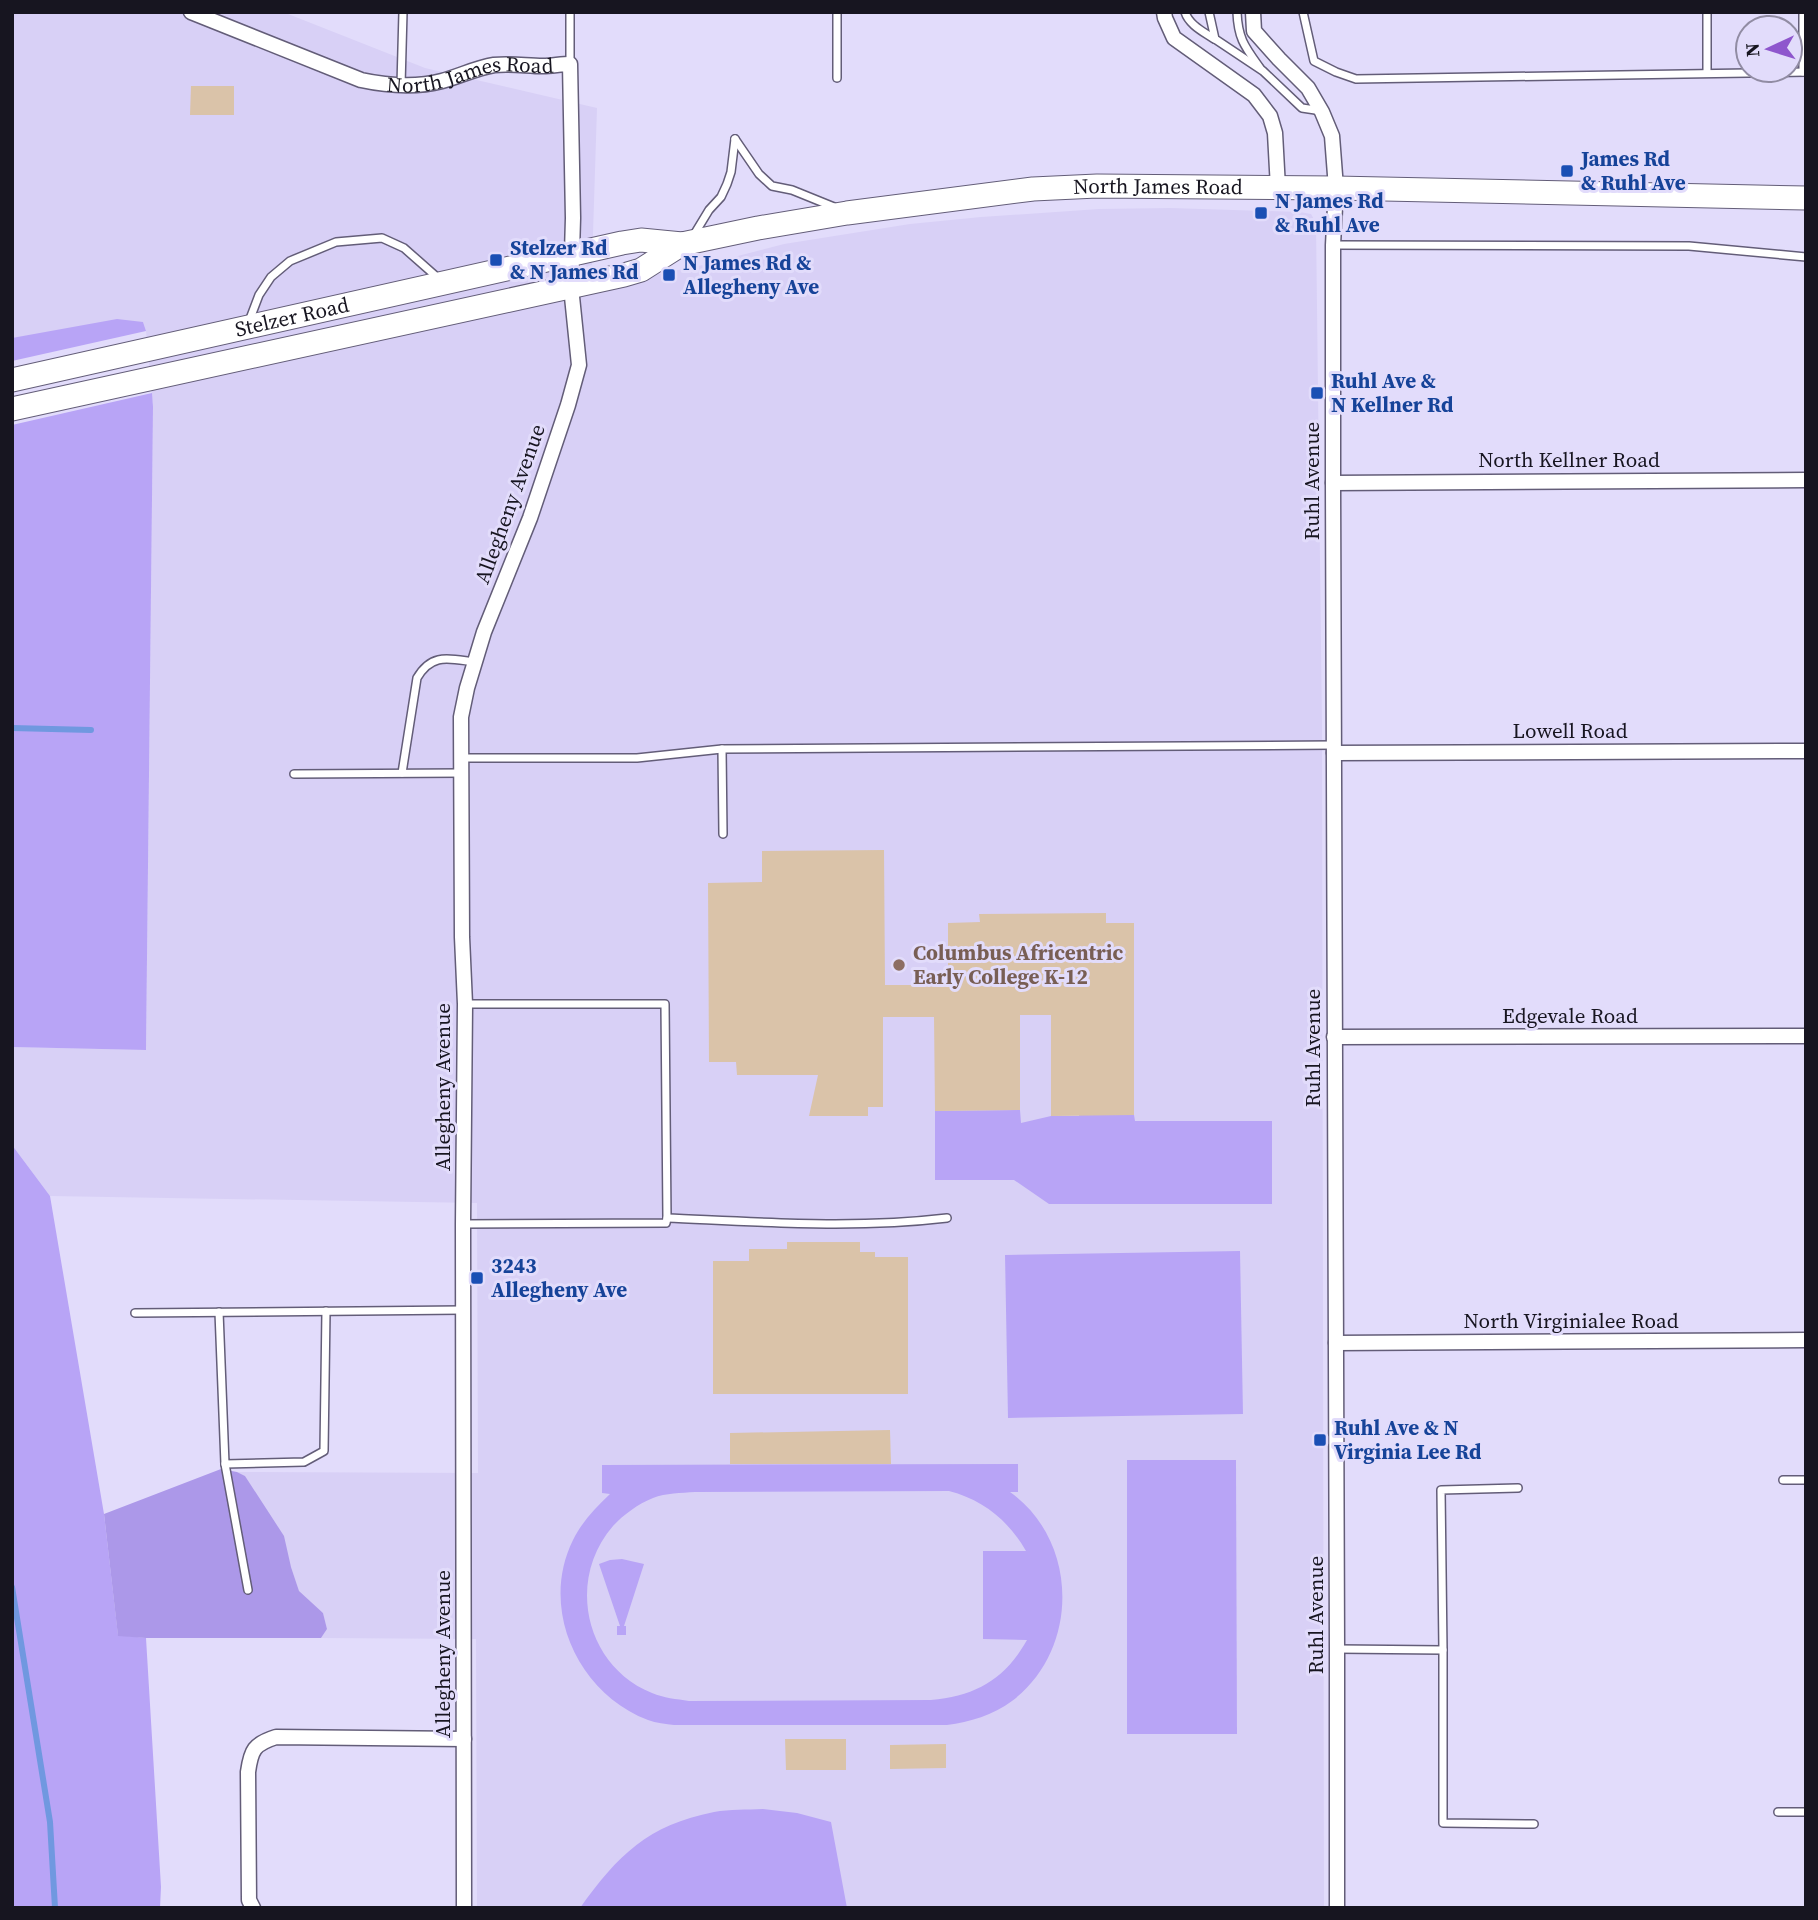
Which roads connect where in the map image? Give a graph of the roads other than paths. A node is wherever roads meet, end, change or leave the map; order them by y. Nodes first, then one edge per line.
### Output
1 (191, 12) edge
2 (403, 12) edge
3 (570, 12) edge
4 (837, 12) edge
5 (1164, 12) edge
6 (1185, 12) edge
7 (1209, 12) edge
8 (1237, 12) edge
9 (1253, 12) edge
10 (1303, 12) edge
11 (1707, 12) edge
12 (1215, 39) junction
13 (570, 64) junction
14 (1263, 71) junction
15 (1707, 73) junction
16 (1734, 73) edge
17 (837, 78) dead end
18 (401, 86) junction
19 (1322, 111) junction
20 (1278, 188) junction
21 (1336, 188) junction
22 (1806, 198) edge
23 (847, 213) junction
24 (685, 243) junction
25 (1333, 245) junction
26 (572, 255) junction
27 (1806, 257) edge
28 (444, 284) junction
29 (571, 287) junction
30 (246, 327) junction
31 (12, 380) edge
32 (12, 409) edge
33 (1806, 480) edge
34 (1332, 483) junction
35 (475, 662) junction
36 (722, 749) junction
37 (1334, 749) junction
38 (1806, 751) edge
39 (462, 766) junction
40 (294, 774) dead end
41 (402, 774) junction
42 (723, 834) dead end
43 (465, 1004) junction
44 (1806, 1036) edge
45 (1334, 1037) junction
46 (667, 1218) junction
47 (947, 1218) dead end
48 (463, 1224) junction
49 (463, 1310) junction
50 (326, 1311) junction
51 (219, 1312) junction
52 (135, 1313) dead end
53 (1806, 1340) edge
54 (1336, 1343) junction
55 (225, 1464) junction
56 (1783, 1480) dead end
57 (1806, 1480) edge
58 (1518, 1488) dead end
59 (248, 1590) dead end
60 (1337, 1649) junction
61 (1443, 1650) junction
62 (464, 1739) junction
63 (1778, 1812) dead end
64 (1806, 1812) edge
65 (1534, 1824) dead end
66 (253, 1908) edge
67 (464, 1908) edge
68 (1337, 1908) edge

1 - 18 street, North James Road
2 - 18 lane
3 - 13 lane
4 - 17 lane
5 - 20 street
6 - 12 lane
7 - 12 lane
8 - 14 lane
9 - 19 street, Ruhl Avenue
10 - 15 lane
11 - 15 lane
12 - 14 lane
13 - 18 street, North James Road
13 - 26 street, North James Road
14 - 19 lane
15 - 16 lane
19 - 21 street, Ruhl Avenue
20 - 21 main road, North James Road
20 - 23 main road, North James Road
21 - 22 main road, North James Road
21 - 25 street, Ruhl Avenue
23 - 24 main road, North James Road
23 - 24 lane
24 - 26 main road, North James Road
24 - 29 main road, North James Road
25 - 27 lane
25 - 34 street, Ruhl Avenue
26 - 28 main road, Stelzer Road
26 - 29 street, North James Road
28 - 30 main road, Stelzer Road
28 - 30 lane
29 - 32 main road, Stelzer Road
29 - 35 street, Allegheny Avenue
30 - 31 main road, Stelzer Road
33 - 34 street, North Kellner Road
34 - 37 street, Ruhl Avenue
35 - 39 street, Allegheny Avenue
35 - 41 lane
36 - 37 lane
36 - 39 lane
36 - 42 lane
37 - 38 street, Lowell Road
37 - 45 street, Ruhl Avenue
39 - 41 lane
39 - 43 street, Allegheny Avenue
40 - 41 lane
43 - 46 lane
43 - 48 street, Allegheny Avenue
44 - 45 street, Edgevale Road
45 - 54 street, Ruhl Avenue
46 - 47 lane
46 - 48 lane
48 - 49 street, Allegheny Avenue
49 - 50 lane
49 - 62 street, Allegheny Avenue
50 - 51 lane
50 - 55 lane
51 - 52 lane
51 - 55 lane
53 - 54 street, North Virginialee Road
54 - 60 street, Ruhl Avenue
55 - 59 lane
56 - 57 lane
58 - 61 lane
60 - 61 lane
60 - 68 street, Ruhl Avenue
61 - 65 lane
62 - 66 street
62 - 67 street, Allegheny Avenue
63 - 64 lane

